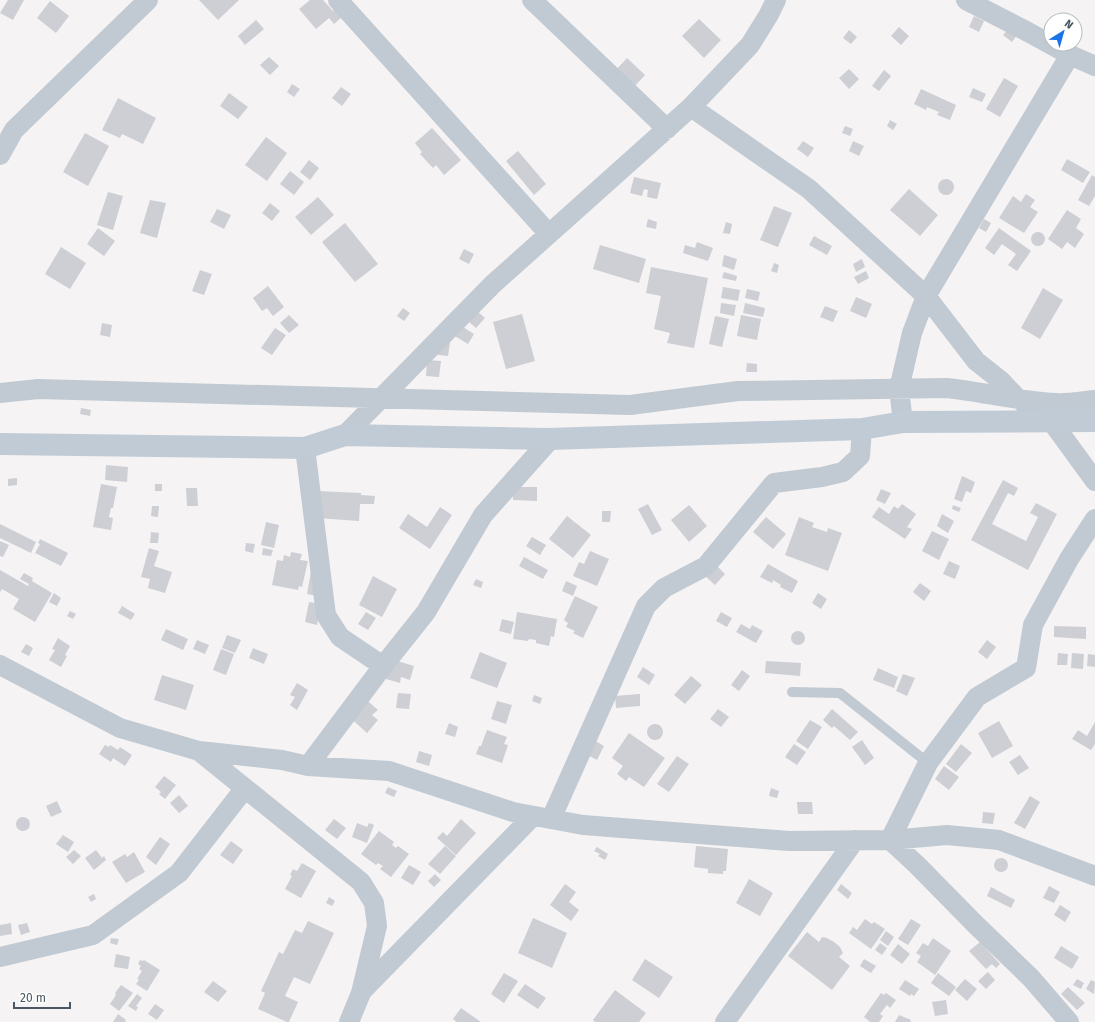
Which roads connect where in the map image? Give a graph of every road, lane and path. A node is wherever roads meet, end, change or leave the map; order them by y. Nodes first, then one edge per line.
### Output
1 (338, 0) edge
2 (532, 0) edge
3 (776, 0) edge
4 (966, 0) edge
5 (144, 1) edge
6 (1070, 55) junction
7 (1095, 66) edge
8 (691, 107) junction
9 (7, 126) edge
10 (667, 129) junction
11 (0, 156) edge
12 (549, 234) junction
13 (926, 296) junction
14 (899, 389) junction
15 (0, 393) edge
16 (383, 398) junction
17 (1018, 399) junction
18 (1095, 400) edge
19 (1095, 421) edge
20 (902, 422) junction
21 (1052, 422) junction
22 (862, 429) junction
23 (345, 435) junction
24 (548, 439) junction
25 (0, 444) edge
26 (305, 448) junction
27 (1095, 481) edge
28 (1095, 519) edge
29 (0, 665) edge
30 (383, 666) junction
31 (792, 692) dead end
32 (199, 750) junction
33 (928, 763) junction
34 (308, 766) junction
35 (245, 788) junction
36 (542, 817) junction
37 (855, 840) junction
38 (890, 840) junction
39 (1095, 876) edge
40 (0, 957) edge
41 (361, 993) junction
42 (349, 1022) edge
43 (726, 1022) edge
44 (1069, 1022) edge

1 - 12 street
2 - 10 street
3 - 8 street
4 - 6 street
5 - 9 street
6 - 7 street
6 - 13 street
8 - 10 street
8 - 13 street
9 - 11 street
10 - 12 street
12 - 16 street
13 - 14 street
13 - 17 street
14 - 16 street
14 - 17 street
14 - 20 street
15 - 16 street
16 - 23 street
17 - 18 street
17 - 21 street
19 - 21 street
20 - 21 street
20 - 22 street
21 - 27 street
22 - 24 street
22 - 36 street
23 - 24 street
23 - 26 street
24 - 30 street
25 - 26 street
26 - 30 street
28 - 33 street
29 - 32 street
30 - 34 street
31 - 33 lane
32 - 34 street
32 - 35 street
33 - 38 street
34 - 36 street
35 - 40 street
35 - 41 street
36 - 37 street
36 - 41 street
37 - 38 street
37 - 43 street
38 - 39 street
38 - 44 street
41 - 42 street

